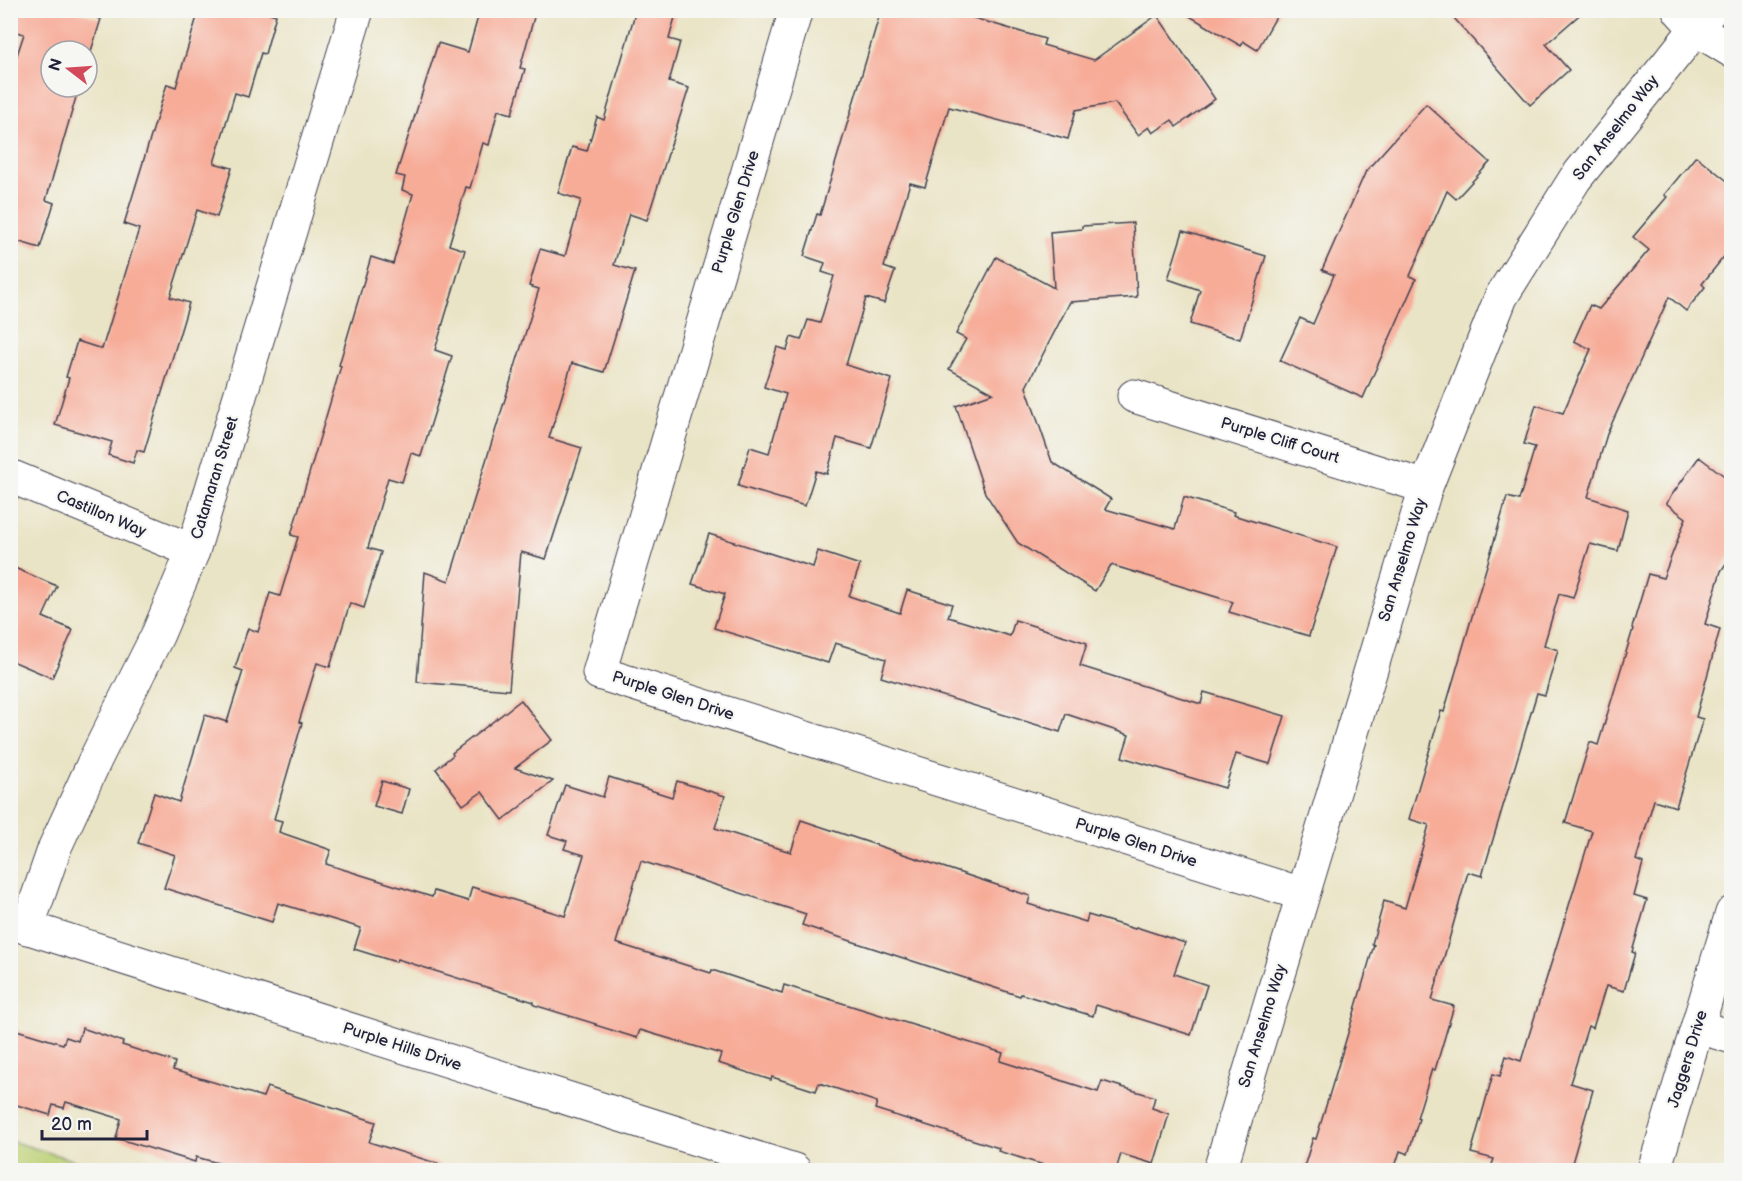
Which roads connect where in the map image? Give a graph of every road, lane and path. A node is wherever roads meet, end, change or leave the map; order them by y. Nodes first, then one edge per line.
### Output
1 (357, 10) edge
2 (796, 10) edge
3 (1695, 17) edge
4 (1731, 51) edge
5 (1134, 396) dead end
6 (10, 476) edge
7 (1426, 487) junction
8 (193, 551) junction
9 (1302, 894) junction
10 (1731, 913) edge
11 (19, 925) edge
12 (1698, 1027) junction
13 (1731, 1037) edge
14 (792, 1170) edge
15 (1220, 1170) edge
16 (1654, 1170) edge

1 - 8 street, Catamaran Street
2 - 9 street, Purple Glen Drive
3 - 4 street
3 - 7 street, San Anselmo Way
5 - 7 street, Purple Cliff Court
6 - 8 street, Castillon Way
7 - 9 street, San Anselmo Way
8 - 11 street, Catamaran Street
9 - 15 street, San Anselmo Way
10 - 12 street, Jaggers Drive
11 - 14 street, Purple Hills Drive
12 - 13 street
12 - 16 street, Jaggers Drive

